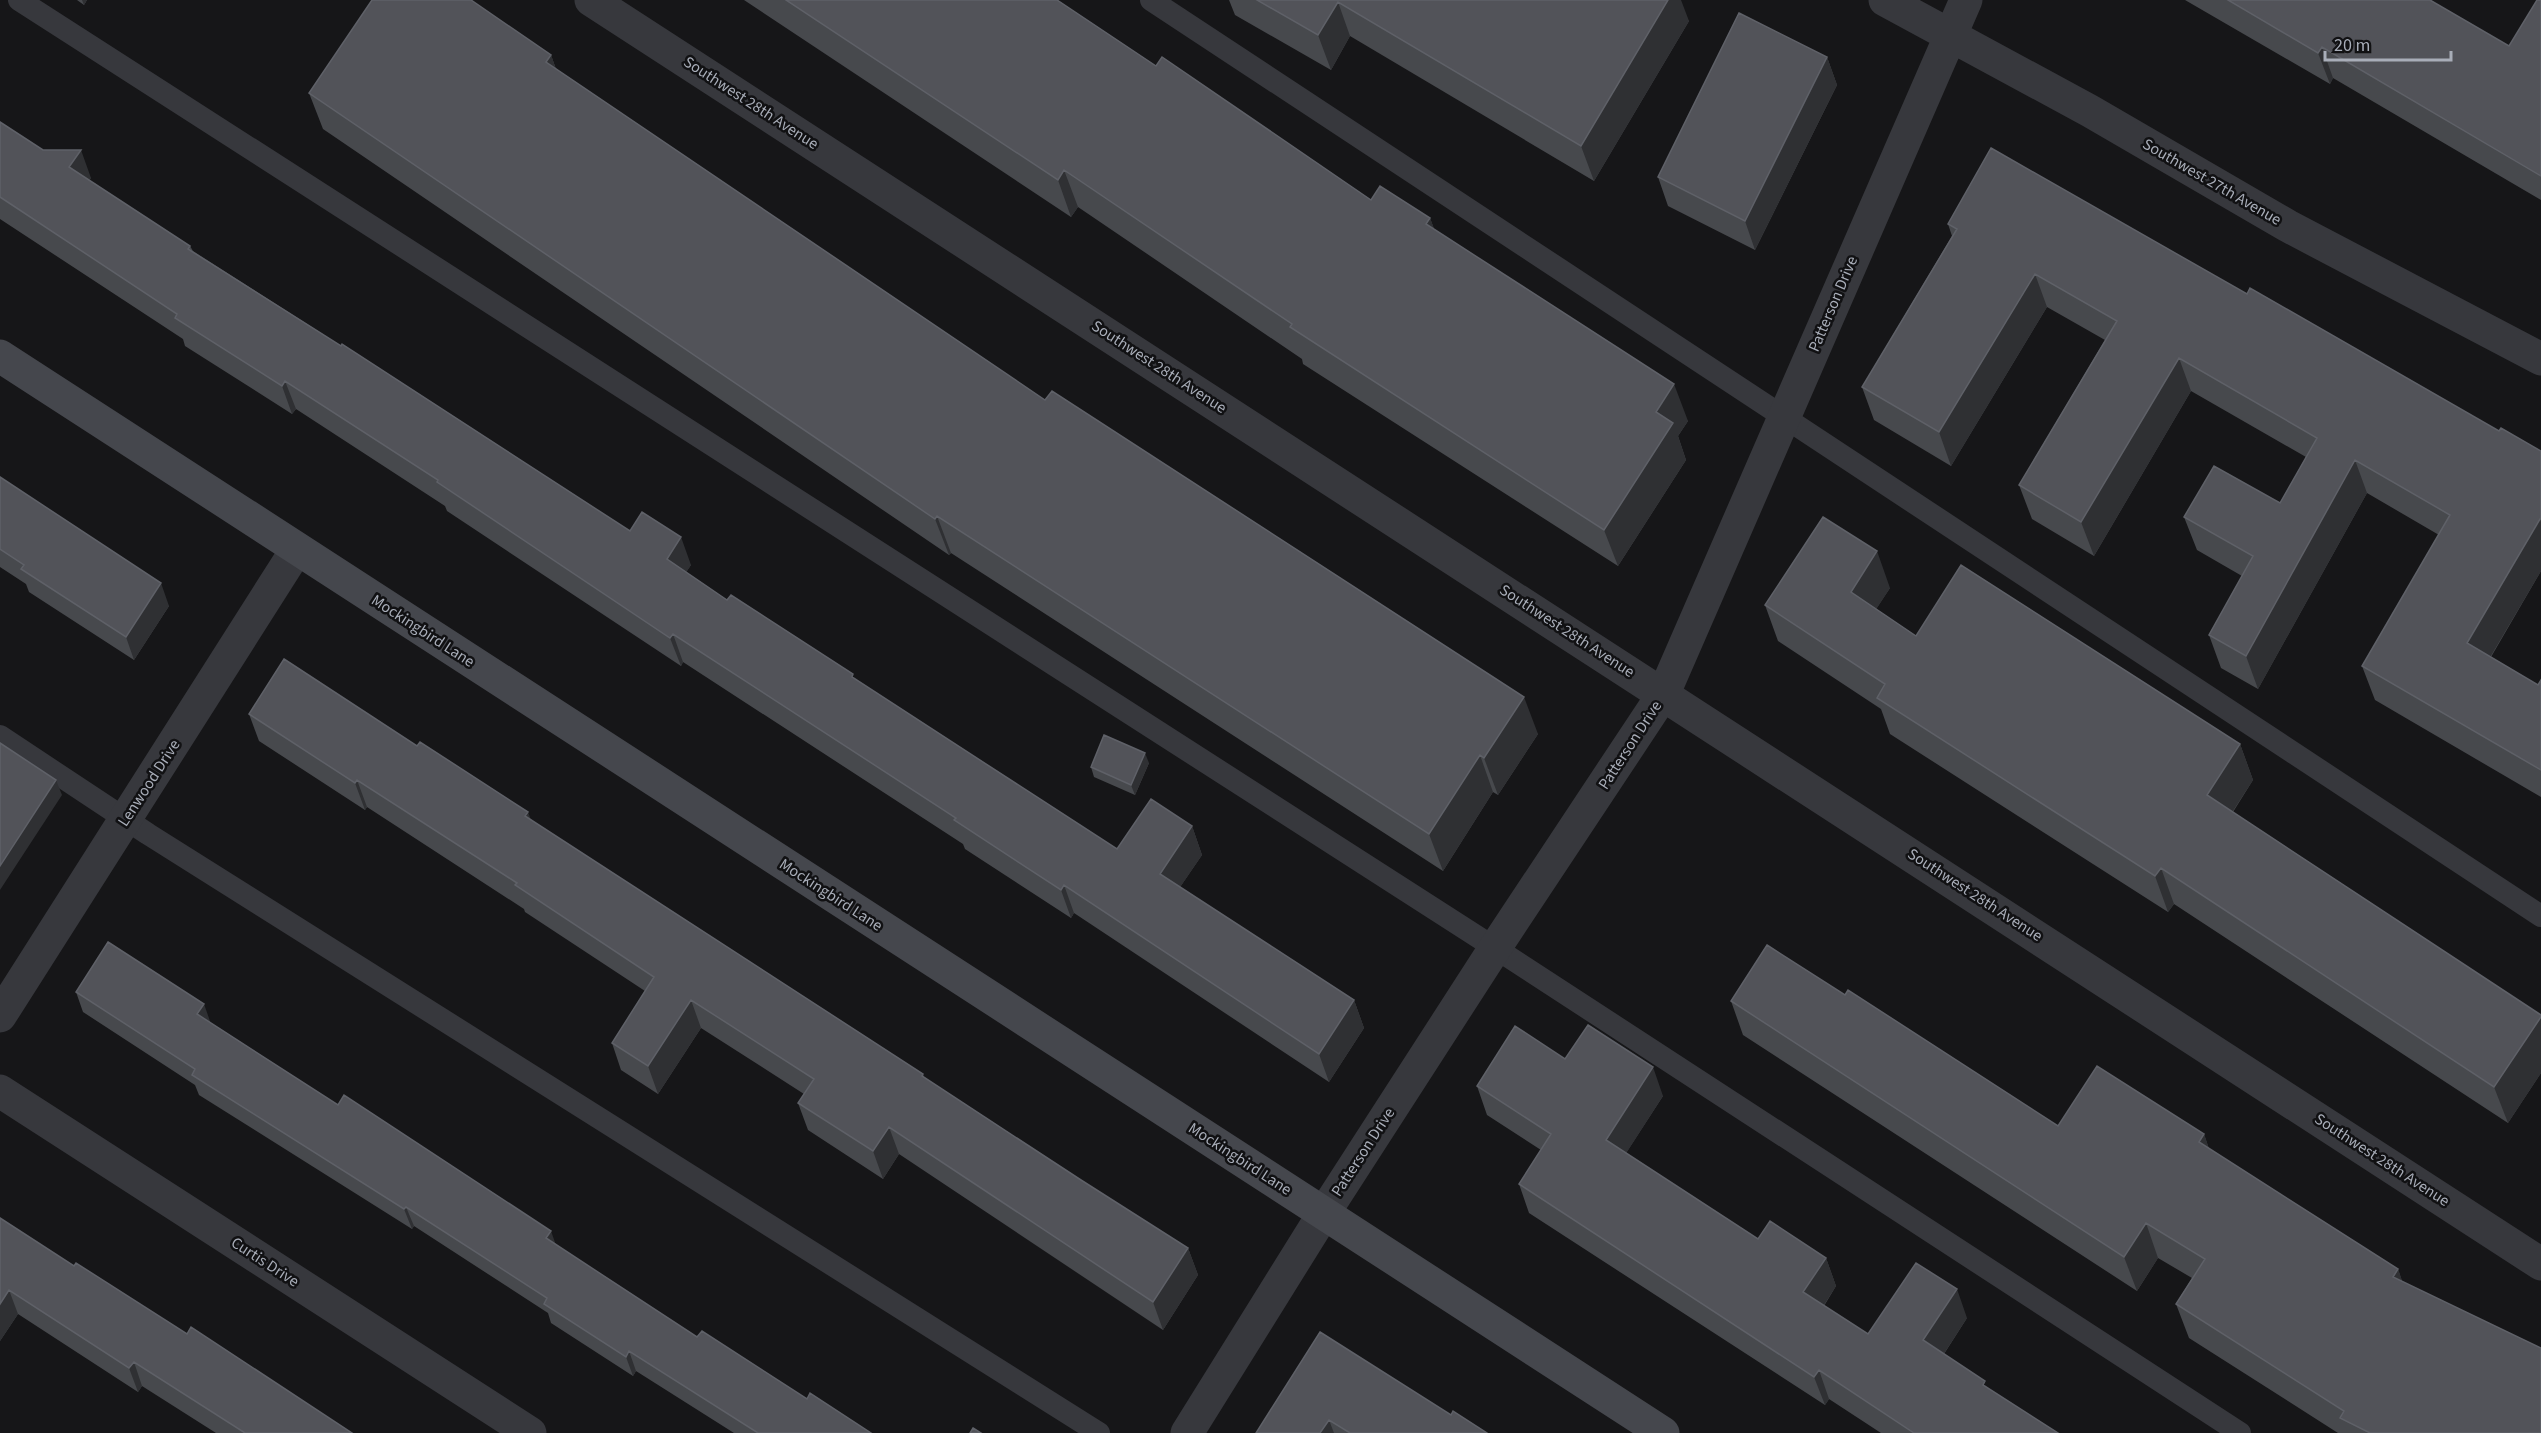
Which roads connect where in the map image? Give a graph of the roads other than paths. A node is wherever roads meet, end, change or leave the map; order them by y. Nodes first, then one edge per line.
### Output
1 (19, 0) edge
2 (591, 0) edge
3 (1151, 0) edge
4 (1886, 0) edge
5 (1966, 0) edge
6 (1949, 35) junction
7 (0, 356) edge
8 (2541, 359) edge
9 (1784, 417) junction
10 (297, 549) junction
11 (1664, 693) junction
12 (0, 736) edge
13 (125, 819) junction
14 (2541, 916) edge
15 (1495, 948) junction
16 (0, 1016) edge
17 (0, 1091) edge
18 (1324, 1213) junction
19 (2541, 1264) edge
20 (530, 1433) edge
21 (1099, 1433) edge
22 (1187, 1433) edge
23 (1663, 1433) edge
24 (2240, 1433) edge

1 - 15 lane
2 - 11 street, Southwest 28th Avenue
3 - 9 lane
4 - 6 street, Southwest 27th Avenue
5 - 6 street, Patterson Drive
6 - 8 street, Southwest 27th Avenue
6 - 9 street, Patterson Drive
7 - 10 main road, Mockingbird Lane
9 - 11 street, Patterson Drive
9 - 14 lane
10 - 13 street, Lenwood Drive
10 - 18 main road, Mockingbird Lane
11 - 15 street, Patterson Drive
11 - 19 street, Southwest 28th Avenue
12 - 13 lane
13 - 16 street, Lenwood Drive
13 - 21 lane
15 - 18 street, Patterson Drive
15 - 24 lane
17 - 20 street, Curtis Drive
18 - 22 street, Patterson Drive
18 - 23 main road, Mockingbird Lane

